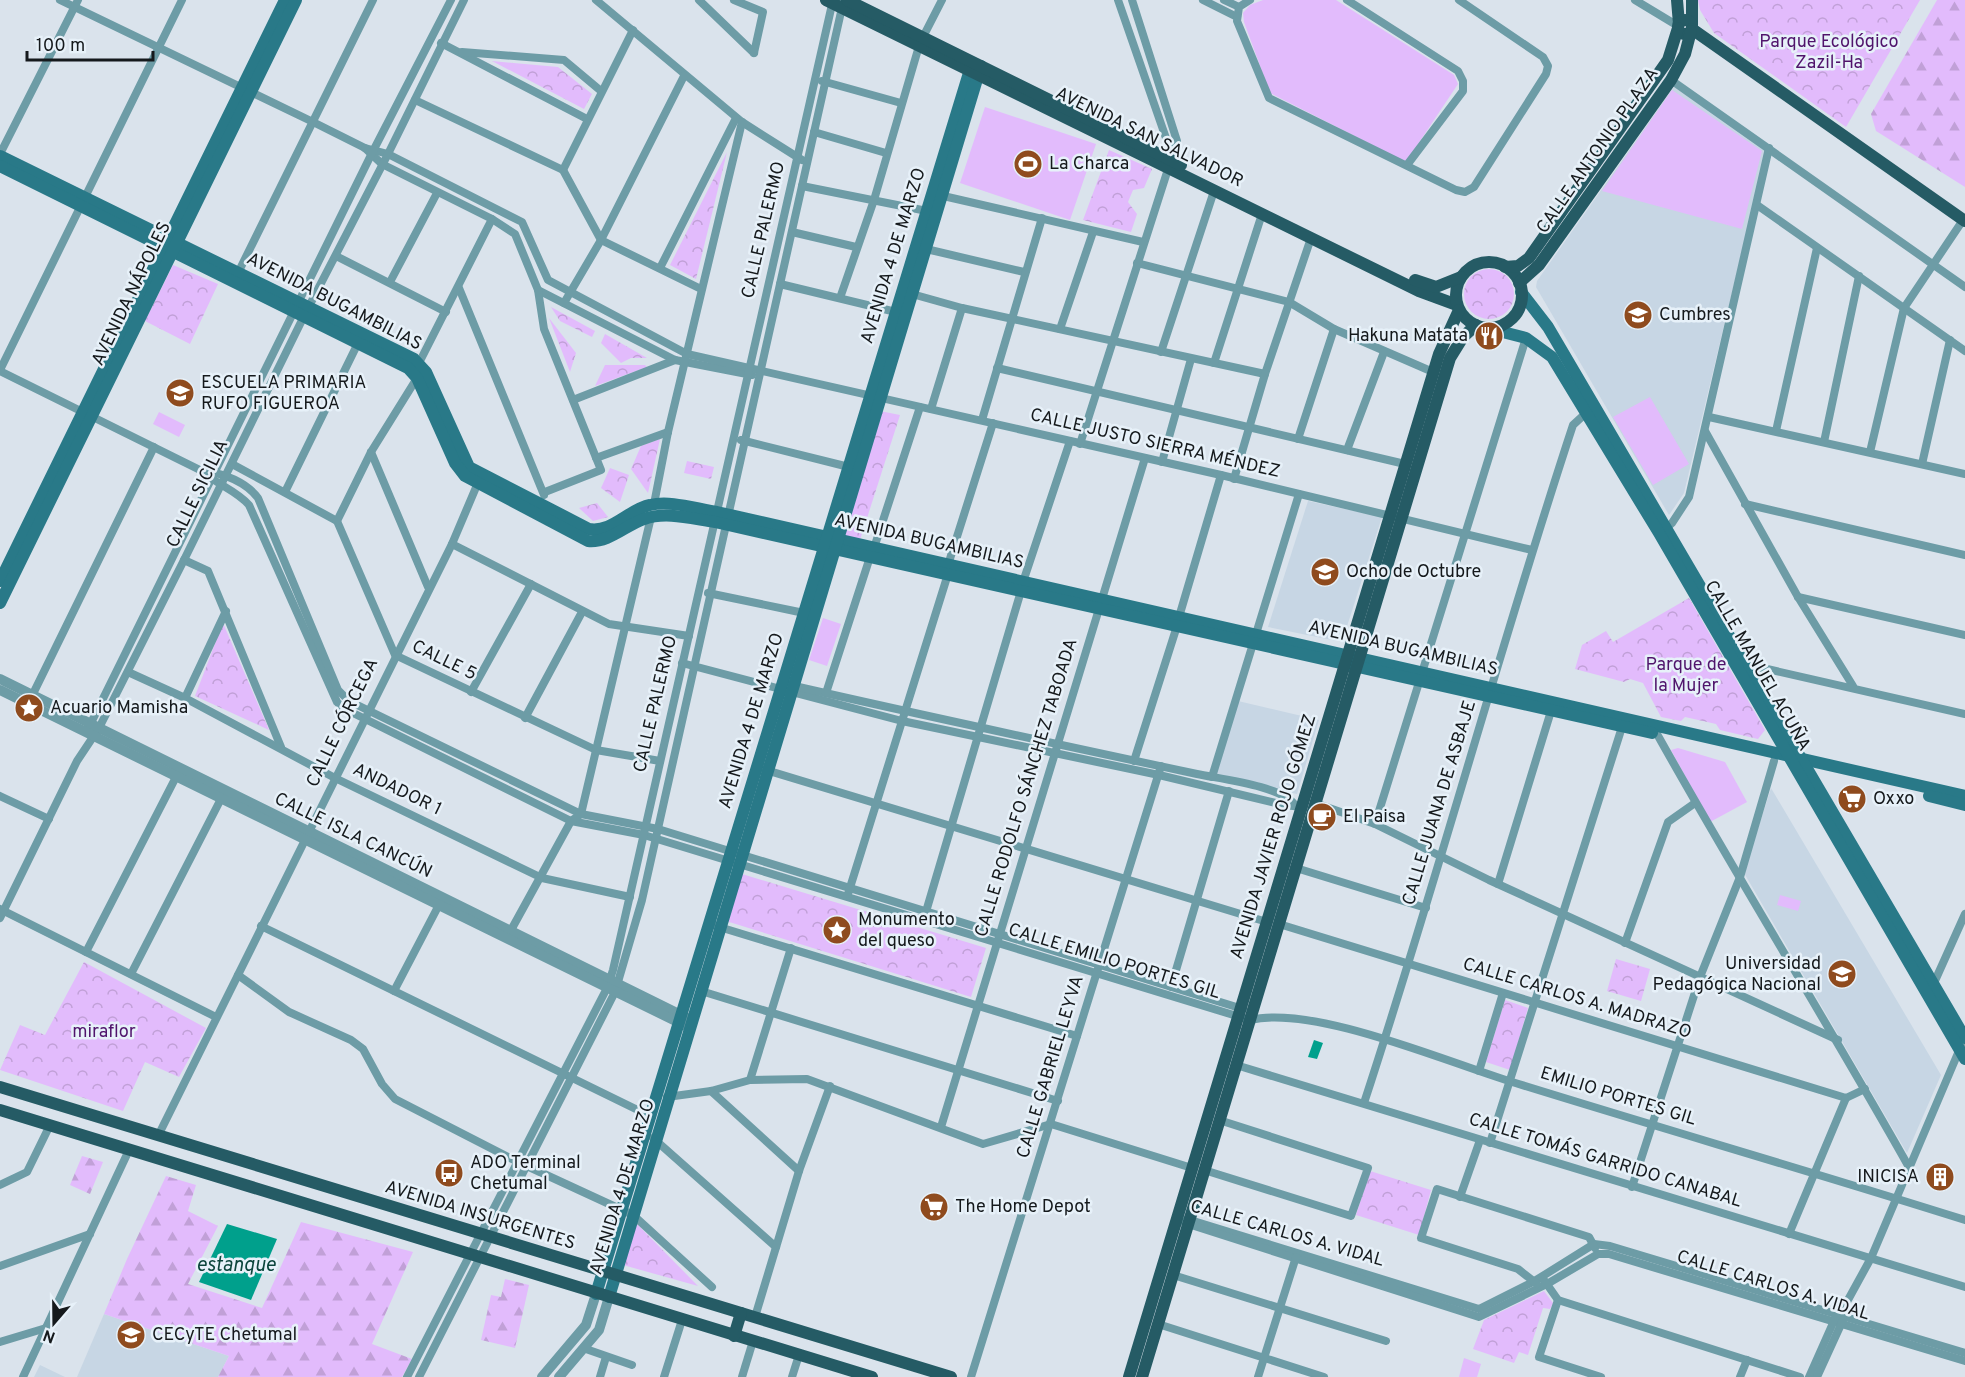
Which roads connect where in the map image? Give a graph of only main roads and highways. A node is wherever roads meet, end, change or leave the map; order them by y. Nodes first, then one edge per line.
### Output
1 (285, 0) edge
2 (296, 0) edge
3 (1677, 0) edge
4 (1692, 0) edge
5 (838, 2) edge
6 (1685, 27) junction
7 (975, 68) junction
8 (246, 90) junction
9 (0, 155) edge
10 (1171, 158) junction
11 (0, 166) edge
12 (937, 194) junction
13 (83, 202) junction
14 (1964, 220) edge
15 (170, 245) junction
16 (1505, 267) junction
17 (1461, 277) junction
18 (1520, 288) junction
19 (1458, 308) junction
20 (301, 309) junction
21 (1482, 327) junction
22 (1444, 356) junction
23 (876, 397) junction
24 (87, 414) junction
25 (495, 488) junction
26 (653, 510) junction
27 (1396, 517) junction
28 (1663, 531) junction
29 (831, 543) junction
30 (0, 581) edge
31 (0, 603) edge
32 (1352, 661) junction
33 (787, 688) junction
34 (1490, 692) junction
35 (1657, 730) junction
36 (1798, 762) junction
37 (1965, 796) edge
38 (1965, 805) edge
39 (1273, 923) junction
40 (715, 925) junction
41 (1248, 1015) junction
42 (686, 1022) junction
43 (1964, 1044) edge
44 (0, 1087) edge
45 (27, 1095) junction
46 (663, 1096) junction
47 (0, 1110) edge
48 (19, 1115) junction
49 (651, 1137) junction
50 (1198, 1169) junction
51 (1185, 1221) junction
52 (609, 1275) junction
53 (603, 1296) junction
54 (741, 1313) junction
55 (734, 1336) junction
56 (872, 1377) edge
57 (951, 1377) edge
58 (1129, 1377) edge
59 (1142, 1377) edge

1 - 8 main road, AVENIDA NÁPOLES
2 - 8 main road, AVENIDA NÁPOLES
3 - 6 main road, CALLE ANTONIO PLAZA
4 - 6 main road, CALLE ANTONIO PLAZA
5 - 7 main road, AVENIDA SAN SALVADOR
6 - 14 main road
6 - 16 main road, CALLE ANTONIO PLAZA
6 - 18 main road, CALLE ANTONIO PLAZA
7 - 10 main road, AVENIDA SAN SALVADOR
7 - 12 main road, AVENIDA 4 DE MARZO
8 - 15 main road, AVENIDA NÁPOLES
9 - 13 main road, AVENIDA BUGAMBILIAS
10 - 17 main road, AVENIDA SAN SALVADOR
10 - 19 main road, AVENIDA SAN SALVADOR
11 - 13 main road, AVENIDA BUGAMBILIAS
12 - 23 main road, AVENIDA 4 DE MARZO
12 - 23 main road, AVENIDA 4 DE MARZO
13 - 15 main road, AVENIDA BUGAMBILIAS
15 - 20 main road, AVENIDA BUGAMBILIAS
15 - 20 main road, AVENIDA BUGAMBILIAS
15 - 24 main road, AVENIDA NÁPOLES
16 - 17 main road
16 - 18 main road
17 - 19 main road
18 - 21 main road
18 - 28 main road, CALLE MANUEL ACUÑA
19 - 21 main road
19 - 22 main road, AVENIDA JAVIER ROJO GÓMEZ
20 - 25 main road, AVENIDA BUGAMBILIAS
20 - 25 main road, AVENIDA BUGAMBILIAS
21 - 22 main road, AVENIDA JAVIER ROJO GÓMEZ
21 - 28 main road, CALLE MANUEL ACUÑA
22 - 27 main road, AVENIDA JAVIER ROJO GÓMEZ
22 - 27 main road, AVENIDA JAVIER ROJO GÓMEZ
23 - 29 main road, AVENIDA 4 DE MARZO
23 - 29 main road, AVENIDA 4 DE MARZO
24 - 30 main road, AVENIDA NÁPOLES
24 - 31 main road, AVENIDA NÁPOLES
25 - 26 main road, AVENIDA BUGAMBILIAS
25 - 26 main road, AVENIDA BUGAMBILIAS
26 - 29 main road, AVENIDA BUGAMBILIAS
27 - 32 main road, AVENIDA JAVIER ROJO GÓMEZ
28 - 36 main road, CALLE MANUEL ACUÑA
29 - 32 main road, AVENIDA BUGAMBILIAS
29 - 33 main road, AVENIDA 4 DE MARZO
29 - 33 main road, AVENIDA 4 DE MARZO
32 - 34 main road, AVENIDA BUGAMBILIAS
32 - 39 main road, AVENIDA JAVIER ROJO GÓMEZ
32 - 39 main road, AVENIDA JAVIER ROJO GÓMEZ
33 - 40 main road, AVENIDA 4 DE MARZO
34 - 35 main road, AVENIDA BUGAMBILIAS
34 - 35 main road, AVENIDA BUGAMBILIAS
35 - 36 main road, AVENIDA BUGAMBILIAS
35 - 36 main road, AVENIDA BUGAMBILIAS
36 - 37 main road, AVENIDA BUGAMBILIAS
36 - 38 main road, AVENIDA BUGAMBILIAS
36 - 43 main road, CALLE MANUEL ACUÑA
36 - 43 main road, CALLE MANUEL ACUÑA
39 - 41 main road, AVENIDA JAVIER ROJO GÓMEZ
40 - 42 main road, AVENIDA 4 DE MARZO
40 - 42 main road, AVENIDA 4 DE MARZO
41 - 50 main road, AVENIDA JAVIER ROJO GÓMEZ
41 - 50 main road, AVENIDA JAVIER ROJO GÓMEZ
42 - 46 main road, AVENIDA 4 DE MARZO
44 - 45 main road, AVENIDA INSURGENTES
45 - 48 main road
45 - 52 main road, AVENIDA INSURGENTES
46 - 49 main road, AVENIDA 4 DE MARZO
46 - 49 main road, AVENIDA 4 DE MARZO
47 - 48 main road
48 - 53 main road
49 - 52 main road, AVENIDA 4 DE MARZO
50 - 51 main road, AVENIDA JAVIER ROJO GÓMEZ
51 - 58 main road, AVENIDA JAVIER ROJO GÓMEZ
51 - 59 main road, AVENIDA JAVIER ROJO GÓMEZ
52 - 53 main road, AVENIDA 4 DE MARZO
52 - 54 main road, AVENIDA INSURGENTES
53 - 55 main road
54 - 55 main road
54 - 57 main road, AVENIDA INSURGENTES
55 - 56 main road

